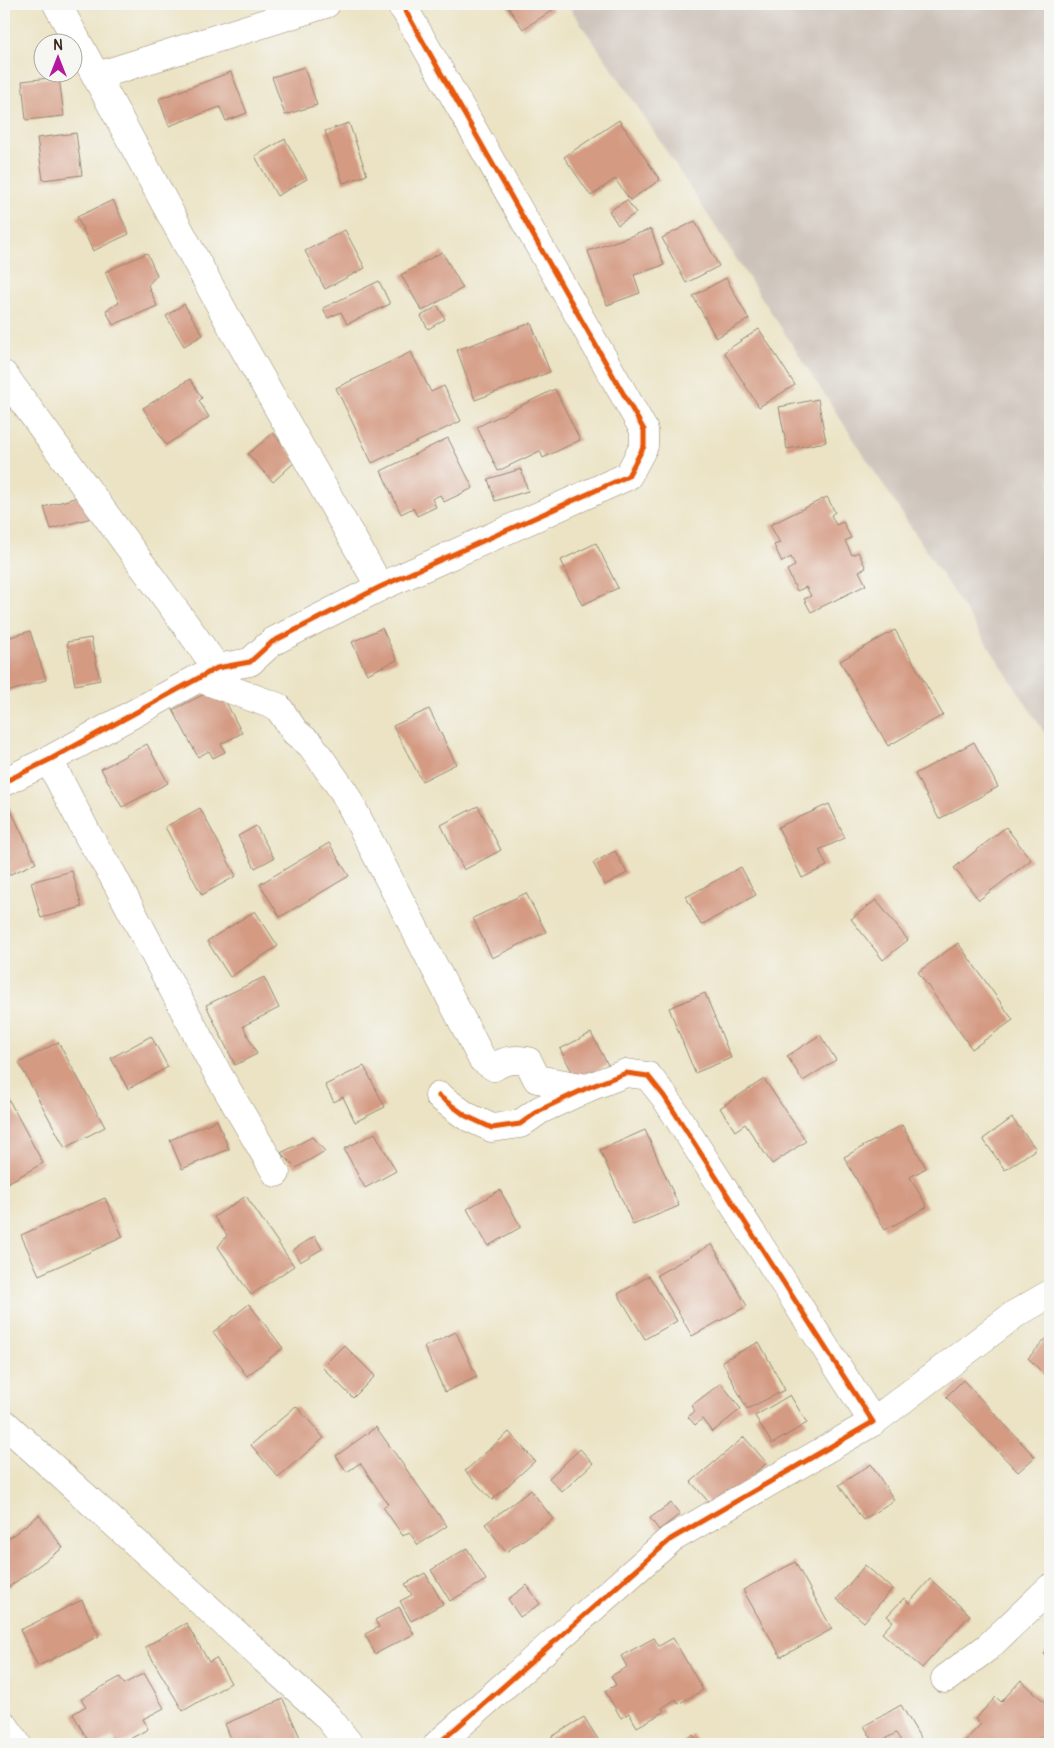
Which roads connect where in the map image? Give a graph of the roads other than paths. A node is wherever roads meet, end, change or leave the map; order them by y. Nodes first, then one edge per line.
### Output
1 (57, 4) edge
2 (326, 4) edge
3 (400, 4) edge
4 (97, 76) junction
5 (4, 375) edge
6 (380, 587) junction
7 (208, 673) junction
8 (50, 760) junction
9 (4, 782) edge
10 (587, 1088) junction
11 (439, 1096) dead end
12 (276, 1173) dead end
13 (1050, 1294) edge
14 (873, 1422) junction
15 (4, 1423) edge
16 (1050, 1588) edge
17 (945, 1680) dead end
18 (4, 1725) edge
19 (17, 1744) edge
20 (349, 1744) edge
21 (438, 1744) edge

1 - 4 street
2 - 4 street
3 - 6 street
4 - 6 street
5 - 7 street
6 - 7 street
7 - 8 street
7 - 10 street
8 - 9 street
8 - 12 street
10 - 11 street
10 - 14 street
13 - 14 street
14 - 21 street
15 - 20 street
16 - 17 street
18 - 19 street

